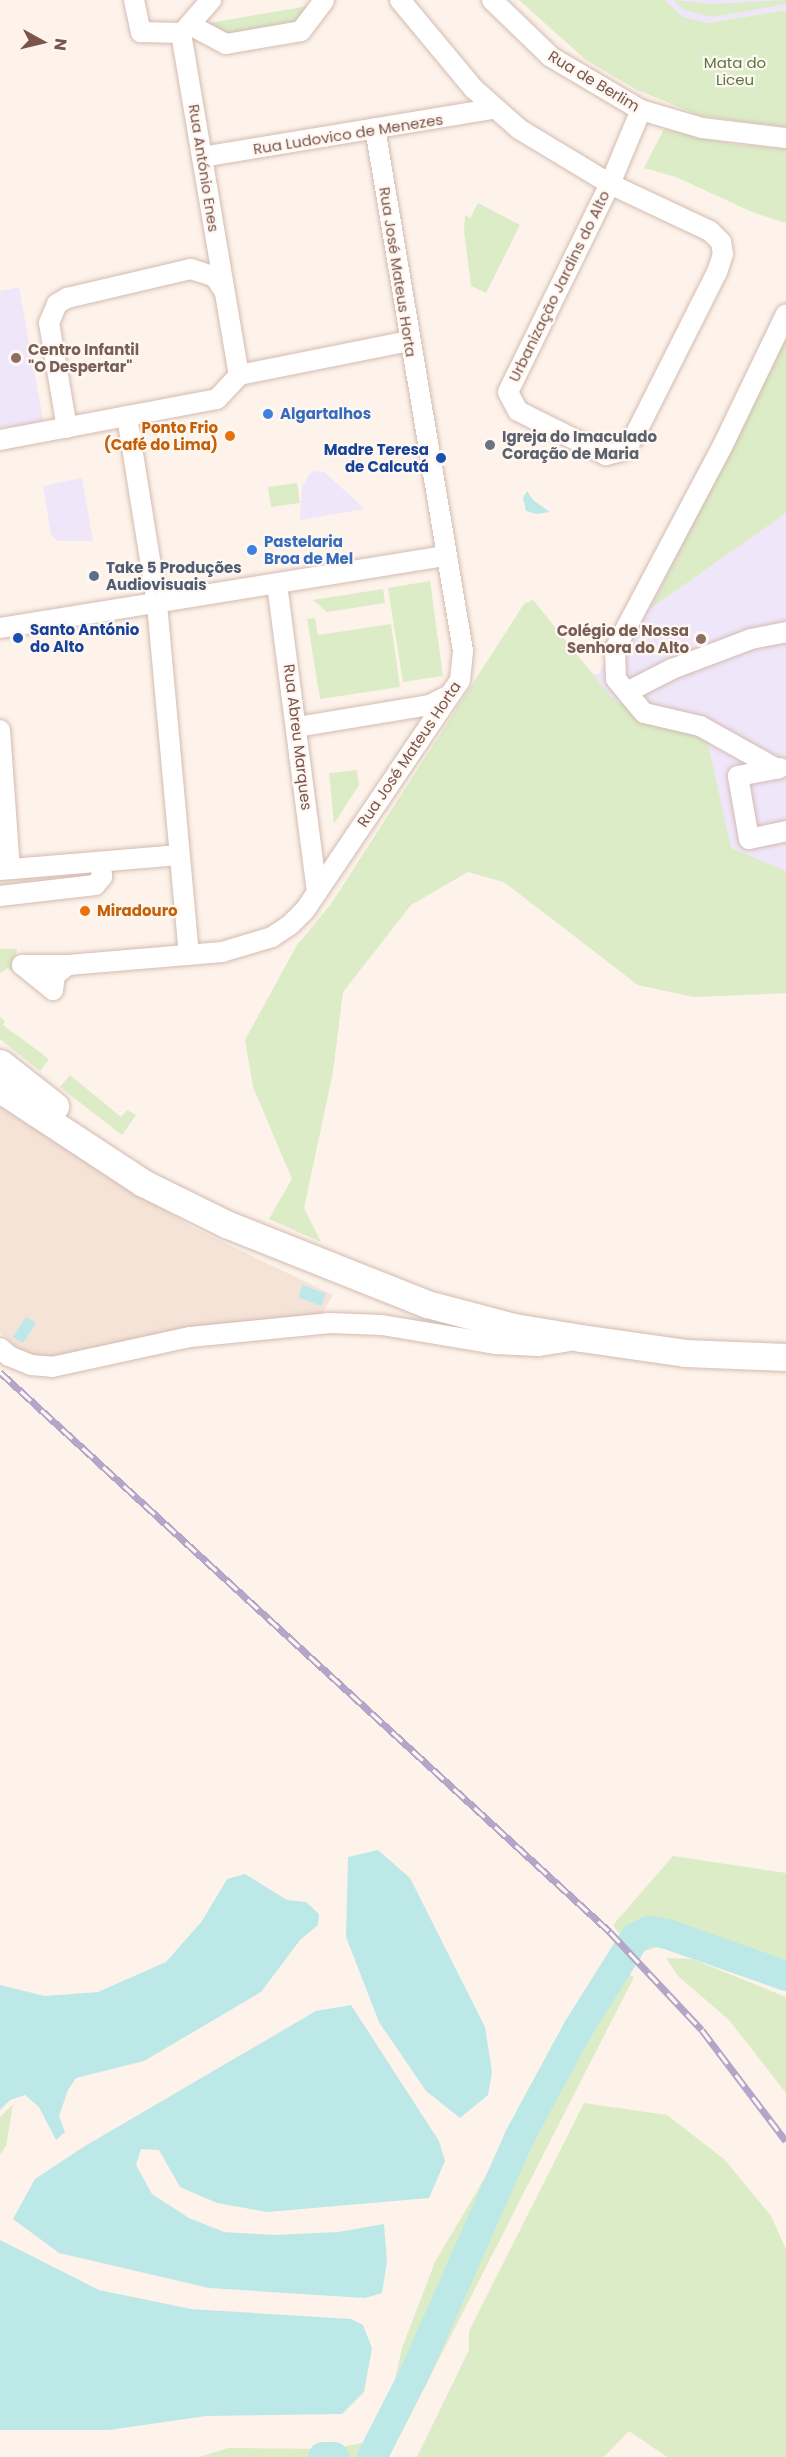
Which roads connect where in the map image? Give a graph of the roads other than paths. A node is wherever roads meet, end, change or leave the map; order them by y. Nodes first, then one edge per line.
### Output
1 (134, 0) edge
2 (211, 0) edge
3 (326, 0) edge
4 (400, 0) edge
5 (492, 0) edge
6 (187, 29) junction
7 (474, 89) junction
8 (494, 109) junction
9 (641, 110) junction
10 (459, 116) junction
11 (375, 128) junction
12 (786, 138) edge
13 (202, 158) junction
14 (610, 184) junction
15 (216, 240) junction
16 (191, 269) junction
17 (225, 292) junction
18 (786, 314) edge
19 (409, 341) junction
20 (239, 375) junction
21 (127, 416) junction
22 (67, 428) junction
23 (0, 440) edge
24 (446, 556) junction
25 (277, 584) junction
26 (157, 604) junction
27 (0, 628) edge
28 (786, 632) edge
29 (627, 692) junction
30 (450, 695) junction
31 (414, 707) junction
32 (297, 727) junction
33 (428, 728) junction
34 (0, 739) edge
35 (781, 768) edge
36 (786, 831) edge
37 (179, 855) junction
38 (101, 862) junction
39 (5, 869) edge
40 (317, 890) junction
41 (0, 896) edge
42 (189, 955) junction
43 (68, 965) junction
44 (0, 1063) edge
45 (0, 1089) edge
46 (226, 1224) junction
47 (581, 1338) junction
48 (0, 1347) edge
49 (786, 1357) edge

1 - 6 street
2 - 6 street
3 - 6 street
4 - 7 street
5 - 9 street, Rua de Berlim
6 - 13 street, Rua António Enes
7 - 8 street
7 - 10 street
8 - 10 street, Rua Ludovico de Menezes
8 - 14 street
9 - 12 street, Rua de Berlim
9 - 14 street, Urbanização Jardins do Alto
10 - 11 street, Rua Ludovico de Menezes
11 - 13 street, Rua Ludovico de Menezes
11 - 19 street, Rua José Mateus Horta
13 - 15 street, Rua António Enes
14 - 14 street, Urbanização Jardins do Alto
15 - 16 street
15 - 17 street, Rua António Enes
16 - 17 street
16 - 22 street
17 - 20 street, Rua António Enes
18 - 29 street
19 - 20 street
19 - 24 street, Rua José Mateus Horta
20 - 21 street
21 - 22 street
21 - 26 street
22 - 23 street
24 - 25 street
24 - 30 street, Rua José Mateus Horta
25 - 26 street
25 - 32 street, Rua Abreu Marques
26 - 27 street
26 - 37 street
28 - 29 street
29 - 35 street
30 - 31 street
30 - 33 street, Rua José Mateus Horta
31 - 32 street
31 - 33 street
32 - 40 street, Rua Abreu Marques
33 - 40 street, Rua José Mateus Horta
34 - 39 street
35 - 36 street
37 - 38 street
37 - 42 street
38 - 39 street
38 - 41 street
40 - 42 street, Rua José Mateus Horta
42 - 43 street, Rua José Mateus Horta
43 - 43 street, Rua José Mateus Horta
44 - 46 main road
45 - 46 main road
46 - 47 main road
47 - 48 street
47 - 49 main road

